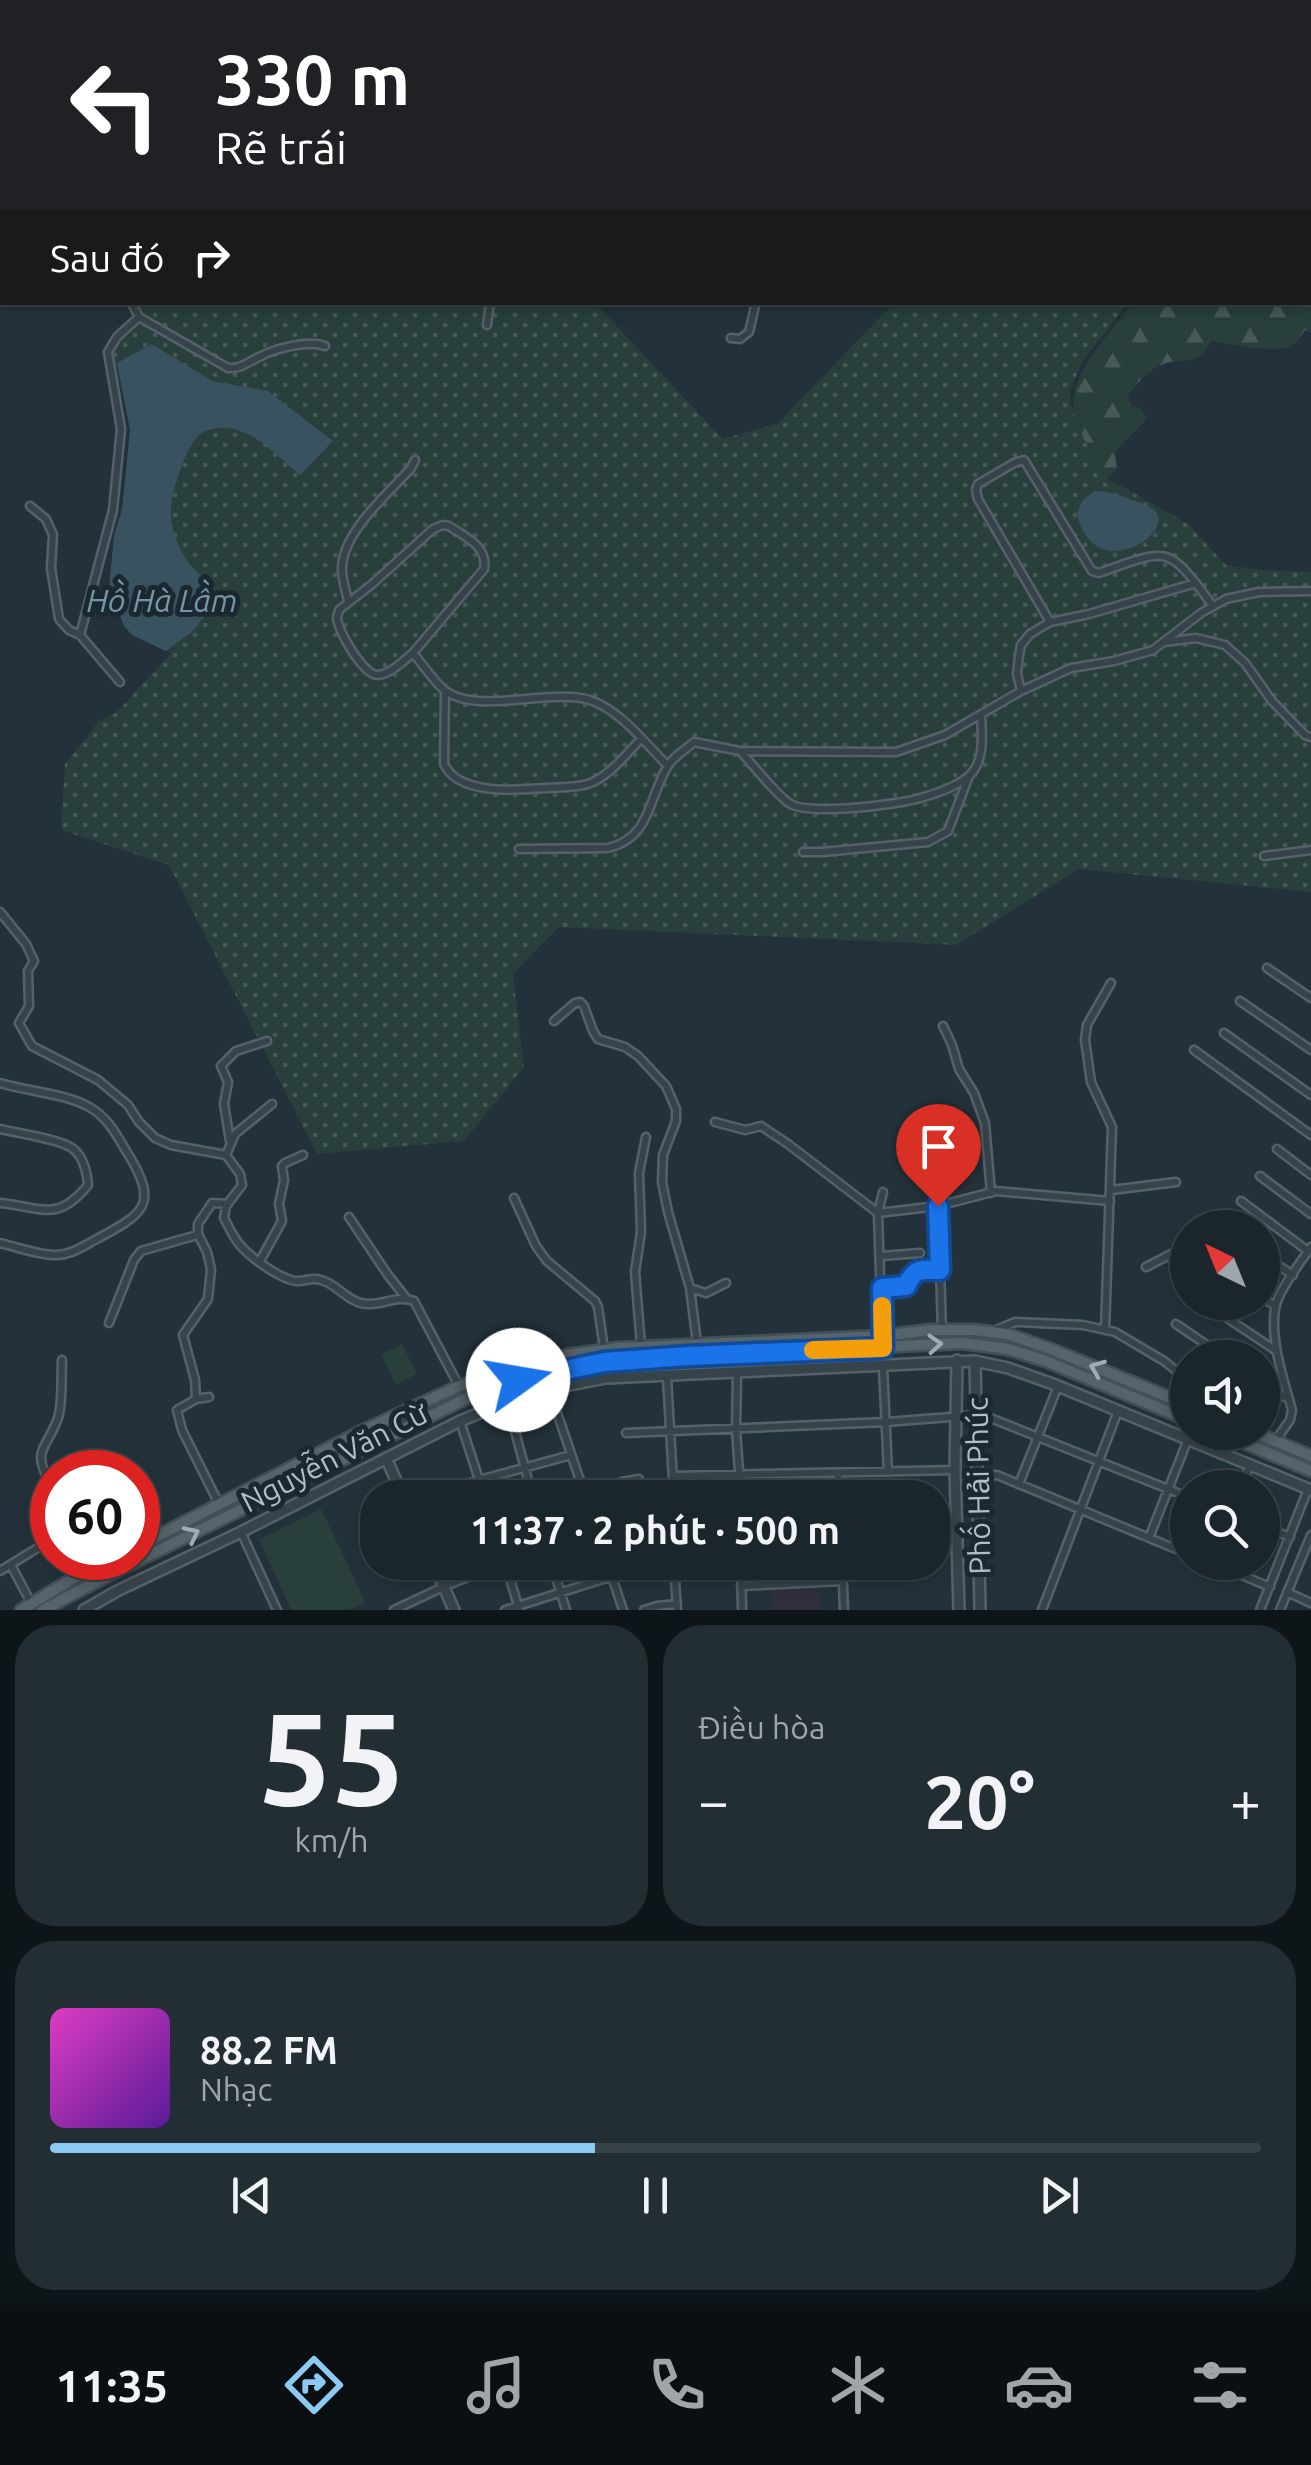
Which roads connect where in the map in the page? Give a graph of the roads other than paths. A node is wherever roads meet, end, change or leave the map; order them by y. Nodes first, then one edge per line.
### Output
1 (132, 305) edge
2 (490, 305) edge
3 (755, 305) edge
4 (139, 317) junction
5 (487, 325) dead end
6 (731, 338) dead end
7 (325, 346) dead end
8 (415, 460) dead end
9 (30, 506) dead end
10 (1196, 583) junction
11 (1311, 592) edge
12 (348, 601) junction
13 (1213, 606) junction
14 (1050, 622) junction
15 (80, 635) junction
16 (1163, 642) junction
17 (413, 653) junction
18 (120, 682) dead end
19 (446, 691) junction
20 (1021, 691) junction
21 (981, 716) junction
22 (1311, 737) edge
23 (640, 739) junction
24 (740, 751) junction
25 (667, 765) junction
26 (970, 775) junction
27 (519, 849) dead end
28 (1311, 850) edge
29 (804, 852) dead end
30 (1264, 856) dead end
31 (0, 912) edge
32 (1267, 968) dead end
33 (1111, 984) dead end
34 (1311, 998) edge
35 (1240, 1001) dead end
36 (554, 1021) dead end
37 (942, 1026) dead end
38 (1224, 1033) dead end
39 (267, 1041) dead end
40 (1194, 1050) dead end
41 (1311, 1050) edge
42 (0, 1083) edge
43 (1311, 1096) edge
44 (272, 1104) dead end
45 (715, 1122) dead end
46 (0, 1129) edge
47 (1311, 1135) edge
48 (646, 1137) dead end
49 (230, 1141) junction
50 (1277, 1149) dead end
51 (226, 1156) junction
52 (303, 1156) dead end
53 (1311, 1175) edge
54 (1260, 1176) dead end
55 (1176, 1182) dead end
56 (1110, 1190) junction
57 (883, 1192) dead end
58 (991, 1193) junction
59 (514, 1198) dead end
60 (1110, 1201) junction
61 (1240, 1201) dead end
62 (0, 1203) edge
63 (228, 1204) junction
64 (938, 1206) junction
65 (878, 1213) junction
66 (1311, 1214) edge
67 (349, 1217) dead end
68 (198, 1234) junction
69 (0, 1243) edge
70 (1310, 1249) edge
71 (920, 1253) dead end
72 (1170, 1254) edge
73 (881, 1256) junction
74 (260, 1261) junction
75 (1146, 1267) dead end
76 (1280, 1267) edge
77 (940, 1270) junction
78 (1293, 1275) junction
79 (726, 1283) dead end
80 (690, 1288) junction
81 (882, 1288) junction
82 (406, 1298) junction
83 (1280, 1299) edge
84 (1230, 1320) edge
85 (109, 1323) dead end
86 (1176, 1324) dead end
87 (942, 1330) junction
88 (1104, 1330) junction
89 (990, 1332) junction
90 (1200, 1340) edge
91 (1260, 1340) edge
92 (883, 1342) junction
93 (697, 1345) junction
94 (641, 1346) junction
95 (604, 1350) junction
96 (62, 1360) dead end
97 (957, 1360) junction
98 (571, 1361) junction
99 (975, 1361) junction
100 (1170, 1366) edge
101 (1280, 1366) edge
102 (883, 1367) junction
103 (737, 1373) junction
104 (668, 1376) junction
105 (459, 1386) junction
106 (1058, 1386) junction
107 (549, 1389) junction
108 (1280, 1394) edge
109 (209, 1397) dead end
110 (1170, 1398) edge
111 (196, 1399) junction
112 (1289, 1400) junction
113 (508, 1402) junction
114 (1118, 1411) junction
115 (1170, 1413) edge
116 (976, 1415) junction
117 (956, 1418) junction
118 (460, 1421) junction
119 (886, 1422) junction
120 (736, 1427) junction
121 (670, 1431) junction
122 (626, 1433) dead end
123 (1170, 1433) edge
124 (1280, 1435) edge
125 (1038, 1437) junction
126 (1280, 1443) edge
127 (42, 1450) edge
128 (1184, 1450) edge
129 (1213, 1450) edge
130 (1261, 1450) edge
131 (570, 1455) junction
132 (1311, 1456) edge
133 (386, 1458) junction
134 (1098, 1462) junction
135 (1250, 1465) junction
136 (525, 1466) junction
137 (956, 1470) junction
138 (1248, 1470) edge
139 (1311, 1471) edge
140 (888, 1472) junction
141 (838, 1473) junction
142 (740, 1475) junction
143 (673, 1476) junction
144 (978, 1476) junction
145 (304, 1479) junction
146 (396, 1480) edge
147 (479, 1480) joint
148 (528, 1480) edge
149 (579, 1480) edge
150 (673, 1480) edge
151 (740, 1480) edge
152 (838, 1480) edge
153 (1019, 1484) junction
154 (1168, 1490) junction
155 (1309, 1490) edge
156 (312, 1496) junction
157 (220, 1504) junction
158 (1079, 1510) junction
159 (241, 1532) junction
160 (1280, 1533) edge
161 (1311, 1534) edge
162 (160, 1535) edge
163 (1290, 1537) junction
164 (1149, 1538) junction
165 (1309, 1545) edge
166 (1170, 1547) edge
167 (30, 1553) edge
168 (11, 1565) junction
169 (0, 1572) edge
170 (73, 1580) edge
171 (440, 1580) edge
172 (459, 1580) edge
173 (510, 1580) edge
174 (557, 1580) edge
175 (602, 1580) edge
176 (613, 1580) edge
177 (675, 1580) edge
178 (741, 1580) edge
179 (1252, 1580) edge
180 (843, 1581) joint
181 (443, 1586) junction
182 (741, 1586) junction
183 (1270, 1587) junction
184 (1287, 1592) junction
185 (560, 1593) junction
186 (1311, 1603) edge
187 (26, 1607) edge
188 (677, 1607) edge
189 (518, 1608) edge
190 (43, 1610) edge
191 (84, 1610) edge
192 (277, 1610) edge
193 (394, 1610) edge
194 (454, 1610) edge
195 (506, 1610) edge
196 (566, 1610) edge
197 (623, 1610) edge
198 (644, 1610) edge
199 (742, 1610) edge
200 (844, 1610) edge
201 (959, 1610) edge
202 (980, 1610) edge
203 (1042, 1610) edge
204 (1260, 1610) edge
205 (1280, 1610) edge

1 - 4 street
2 - 5 street
3 - 6 street
4 - 7 street
4 - 15 street
8 - 12 street
9 - 15 street
10 - 13 street
10 - 14 street
10 - 14 street
11 - 13 street
12 - 17 street
12 - 17 street
13 - 16 street
14 - 20 street
15 - 18 street
16 - 20 street
16 - 22 street
17 - 19 street
19 - 23 street
19 - 23 street
20 - 21 street
21 - 24 street
21 - 26 street
23 - 25 street
24 - 25 street
24 - 26 street
25 - 27 street
26 - 29 street
28 - 30 street
31 - 51 street
32 - 34 street
33 - 56 street
35 - 41 street
36 - 80 street
37 - 58 street
38 - 43 street
39 - 49 street
40 - 47 street
42 - 69 street
44 - 49 street
45 - 65 street
46 - 62 street
48 - 94 street
49 - 51 street
50 - 53 street
51 - 63 street
52 - 74 street
54 - 66 street
55 - 56 street
56 - 60 street
57 - 65 street
58 - 60 street
58 - 64 street
59 - 95 street
60 - 88 street
61 - 70 street
63 - 68 street
63 - 74 street
64 - 65 street
64 - 77 street
65 - 73 street
67 - 82 street
68 - 85 street
68 - 111 street
70 - 78 street
71 - 73 street
72 - 75 street
73 - 81 street
74 - 82 street
76 - 78 street
77 - 81 street
77 - 87 street
78 - 83 street
79 - 80 street
80 - 93 street
81 - 92 street
82 - 105 street
84 - 91 street
86 - 90 street
87 - 89 main road, Nguyễn Văn Cừ
87 - 92 main road, Nguyễn Văn Cừ
88 - 89 street
88 - 100 street
110 -> 89 main road, Nguyễn Văn Cừ
92 - 93 main road, Nguyễn Văn Cừ
92 - 98 main road, Nguyễn Văn Cừ
92 -> 115 main road, Nguyễn Văn Cừ
93 - 94 main road, Nguyễn Văn Cừ
94 - 95 main road, Nguyễn Văn Cừ
95 - 98 main road, Nguyễn Văn Cừ
96 - 127 street
97 - 99 street, Nguyễn Văn Cừ
97 - 102 street, Nguyễn Văn Cừ
97 - 117 street, Phố Hải Phúc
98 - 105 main road, Nguyễn Văn Cừ
98 - 145 main road, Nguyễn Văn Cừ
99 - 106 street, Nguyễn Văn Cừ
99 - 116 street, Phố Hải Phúc
101 - 112 street
102 - 103 street, Nguyễn Văn Cừ
102 - 119 street
103 - 104 street, Nguyễn Văn Cừ
103 - 120 street
104 - 107 street, Nguyễn Văn Cừ
104 - 121 street
105 - 157 main road, Nguyễn Văn Cừ
106 - 114 street, Nguyễn Văn Cừ
106 - 125 street
107 - 113 street, Nguyễn Văn Cừ
107 - 131 street
108 - 112 street
109 - 111 street
111 - 157 street
112 - 124 street
113 - 118 street, Nguyễn Văn Cừ
113 - 136 street
114 - 123 street, Nguyễn Văn Cừ
114 - 134 street
116 - 117 street
116 - 125 street
116 - 144 street, Phố Hải Phúc
117 - 119 street
117 - 137 street, Phố Hải Phúc
118 - 133 street, Nguyễn Văn Cừ
118 - 147 street
119 - 120 street
119 - 140 street
120 - 121 street
120 - 142 street
121 - 122 street
121 - 143 street
125 - 134 street
125 - 153 street
126 - 132 main road
128 - 154 street
129 - 135 street, Nguyễn Văn Cừ
130 - 139 main road
131 - 136 street
131 - 149 street
133 - 146 street
133 - 156 street, Nguyễn Văn Cừ
134 - 154 street
134 - 158 street
135 - 138 street
135 - 155 street, Nguyễn Văn Cừ
136 - 147 street
136 - 148 street
137 - 140 street
137 - 201 street, Phố Hải Phúc
140 - 141 street
141 - 142 street
141 - 152 street
142 - 143 street
142 - 151 street
143 - 150 street
144 - 153 street
144 - 202 street, Phố Hải Phúc
145 - 156 street
190 -> 145 main road, Nguyễn Văn Cừ
153 - 158 street
154 - 164 street
155 - 163 street
156 - 159 street, Nguyễn Văn Cừ
157 - 162 main road, Nguyễn Văn Cừ
158 - 164 street
158 - 203 street
159 - 191 street, Nguyễn Văn Cừ
159 - 192 street
160 - 163 street
161 - 165 street
163 - 183 street
164 - 166 street
165 - 184 street
167 - 168 street
168 - 169 street
168 - 187 street
170 - 187 main road
171 - 181 street
172 - 181 street
173 - 189 street
174 - 185 street
175 - 185 street
176 - 197 street
177 - 188 street
178 - 182 street
179 - 183 street
180 - 182 street
180 - 200 street
181 - 193 street
181 - 194 street
182 - 199 street
183 - 204 street
184 - 186 street
184 - 205 street
185 - 189 street
185 - 196 street
188 - 198 street
189 - 195 street

